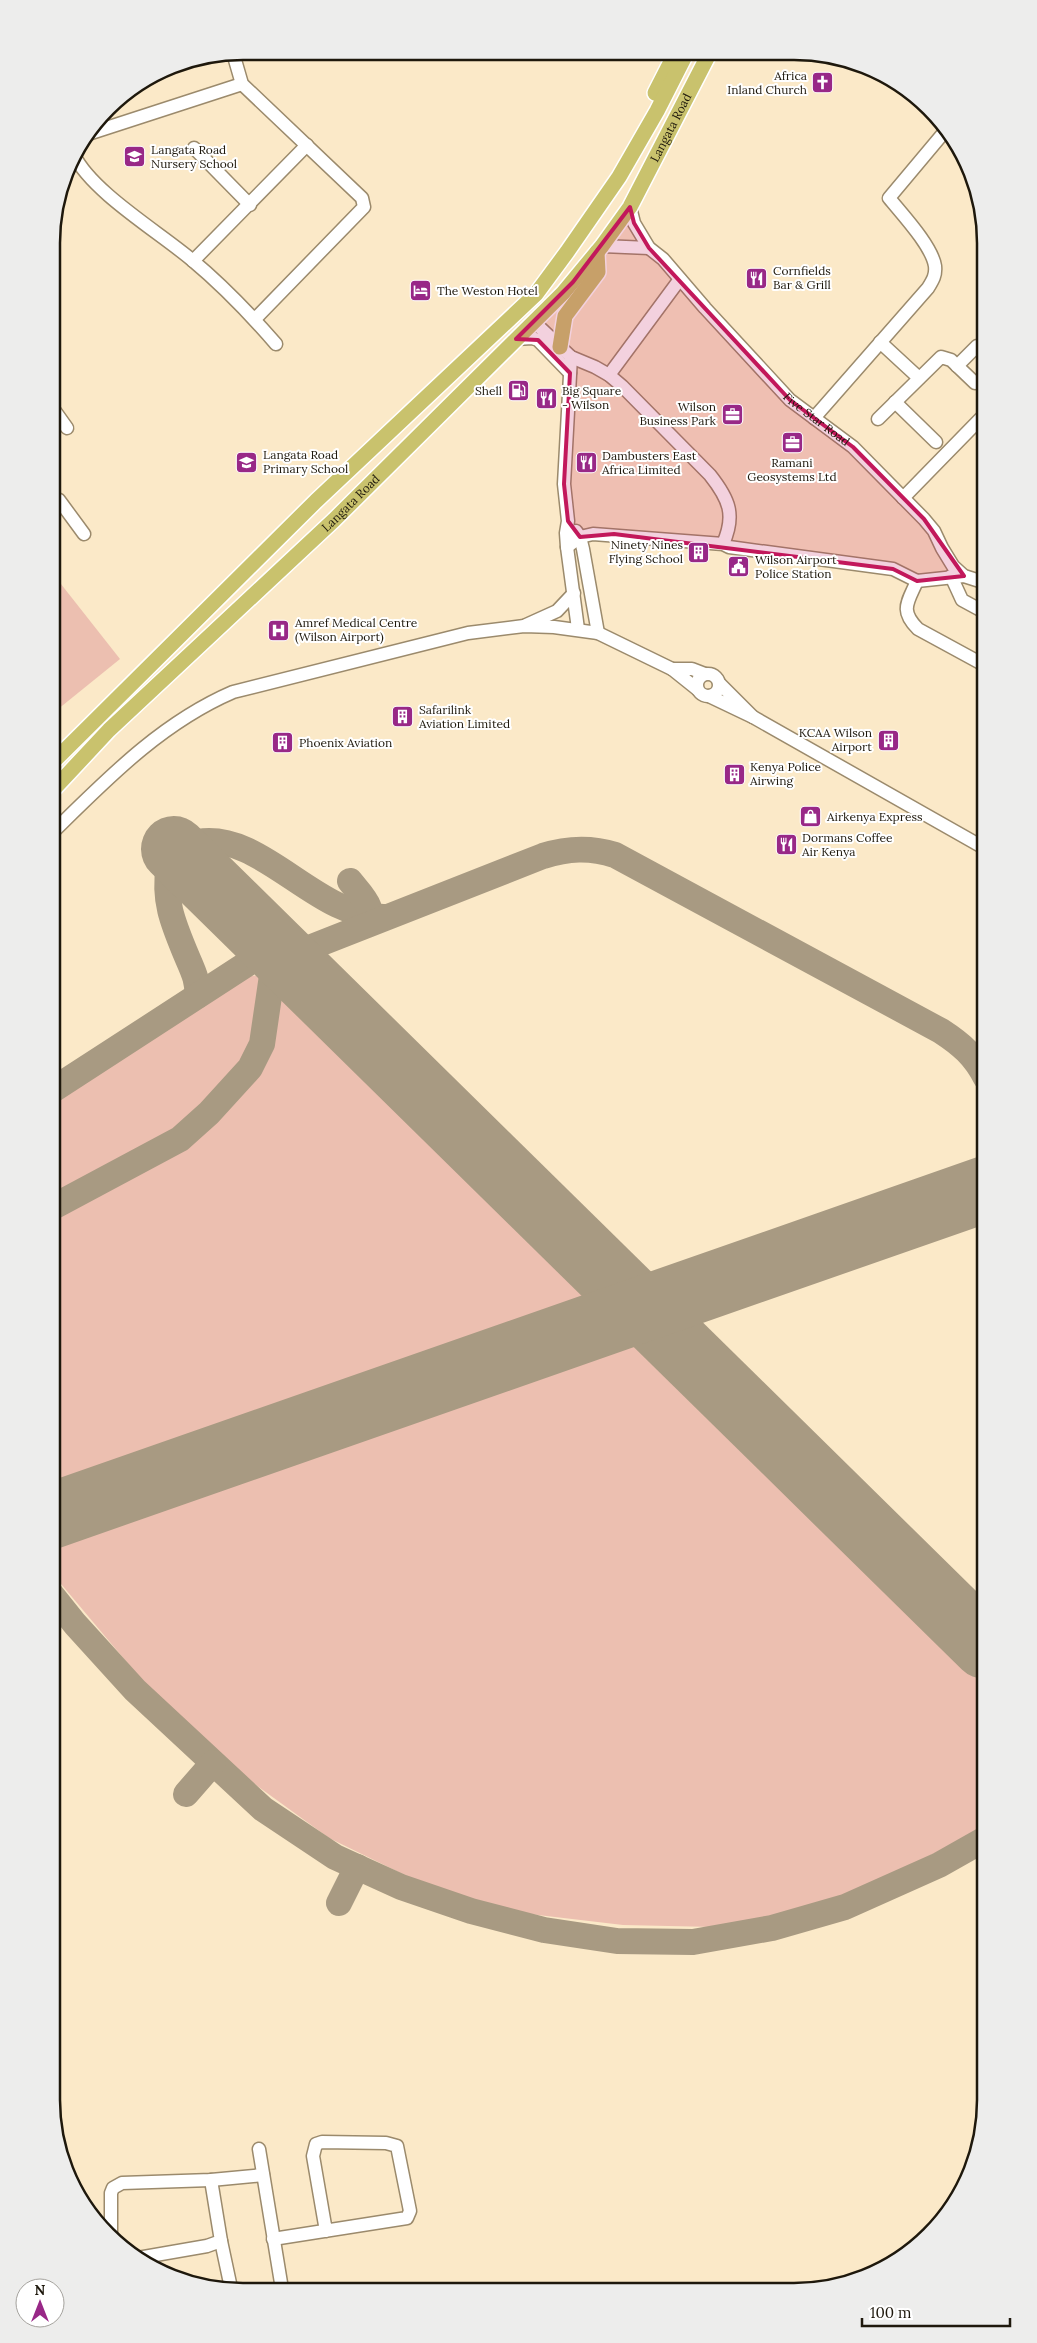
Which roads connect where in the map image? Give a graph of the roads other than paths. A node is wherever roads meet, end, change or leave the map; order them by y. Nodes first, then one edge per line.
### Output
1 (235, 60) edge
2 (672, 60) edge
3 (683, 60) edge
4 (697, 60) edge
5 (706, 60) edge
6 (242, 84) junction
7 (100, 129) edge
8 (941, 135) edge
9 (307, 145) junction
10 (194, 148) dead end
11 (78, 164) edge
12 (607, 193) junction
13 (632, 203) junction
14 (250, 205) junction
15 (649, 248) junction
16 (600, 249) junction
17 (193, 261) junction
18 (680, 280) junction
19 (255, 319) junction
20 (534, 322) junction
21 (516, 339) junction
22 (880, 342) junction
23 (276, 344) dead end
24 (977, 346) dead end
25 (566, 352) junction
26 (957, 366) junction
27 (570, 374) junction
28 (609, 375) junction
29 (919, 378) junction
30 (975, 383) dead end
31 (895, 402) junction
32 (60, 418) edge
33 (814, 418) junction
34 (878, 419) dead end
35 (977, 422) edge
36 (67, 428) dead end
37 (936, 442) dead end
38 (903, 498) junction
39 (60, 501) edge
40 (316, 501) junction
41 (334, 520) junction
42 (568, 521) junction
43 (84, 534) dead end
44 (580, 536) junction
45 (723, 544) junction
46 (567, 547) junction
47 (258, 558) junction
48 (276, 575) junction
49 (958, 576) junction
50 (917, 581) junction
51 (977, 581) edge
52 (574, 594) junction
53 (977, 608) edge
54 (524, 626) junction
55 (578, 629) junction
56 (598, 633) junction
57 (977, 661) edge
58 (672, 669) junction
59 (705, 674) junction
60 (719, 683) junction
61 (697, 689) junction
62 (709, 696) junction
63 (753, 718) junction
64 (60, 756) edge
65 (60, 783) edge
66 (60, 825) edge
67 (977, 844) edge
68 (259, 2149) dead end
69 (263, 2175) junction
70 (211, 2180) junction
71 (111, 2226) edge
72 (326, 2231) junction
73 (274, 2240) junction
74 (221, 2241) junction
75 (149, 2256) edge
76 (230, 2283) edge
77 (281, 2283) edge

1 - 6 street
2 - 12 main road, Langata Road
3 - 12 main road, Langata Road
4 - 13 main road, Langata Road
5 - 13 main road, Langata Road
6 - 7 street
6 - 9 street
8 - 22 street
9 - 14 street
9 - 19 street
10 - 14 street
11 - 17 street
12 - 40 main road, Langata Road
13 - 15 street, Five Star Road
13 - 16 main road, Langata Road
14 - 17 street
15 - 16 street
15 - 18 street, Five Star Road
16 - 20 main road, Langata Road
16 - 25 main road
17 - 19 street
18 - 28 street
18 - 33 street, Five Star Road
19 - 23 street
20 - 21 main road, Langata Road
20 - 25 street
21 - 27 street
21 - 41 main road, Langata Road
22 - 29 street
22 - 33 street
24 - 26 street
25 - 27 street
25 - 28 street
26 - 29 street
26 - 30 street
27 - 42 street
28 - 45 street
29 - 31 street
31 - 34 street
31 - 37 street
32 - 36 street
33 - 38 street, Five Star Road
35 - 38 street
38 - 49 street, Five Star Road
39 - 43 street
40 - 41 main road
40 - 47 main road, Langata Road
41 - 48 main road, Langata Road
42 - 44 street
42 - 46 street
44 - 45 street
44 - 46 street
44 - 56 street
45 - 50 street
46 - 52 street
47 - 48 main road
47 - 64 main road, Langata Road
48 - 65 main road, Langata Road
49 - 50 street
49 - 51 street
49 - 53 street, Five Star Road
50 - 57 street
52 - 54 street
52 - 55 street
54 - 55 street
54 - 66 street
55 - 56 street
56 - 58 street
58 - 59 street
58 - 61 street
59 - 60 street
59 - 61 street
60 - 62 street
60 - 63 street
61 - 62 street
62 - 63 street
63 - 67 street
68 - 69 street
69 - 70 street
69 - 73 street
70 - 71 street
70 - 74 street
72 - 72 street
72 - 73 street
73 - 77 street
74 - 75 street
74 - 76 street

